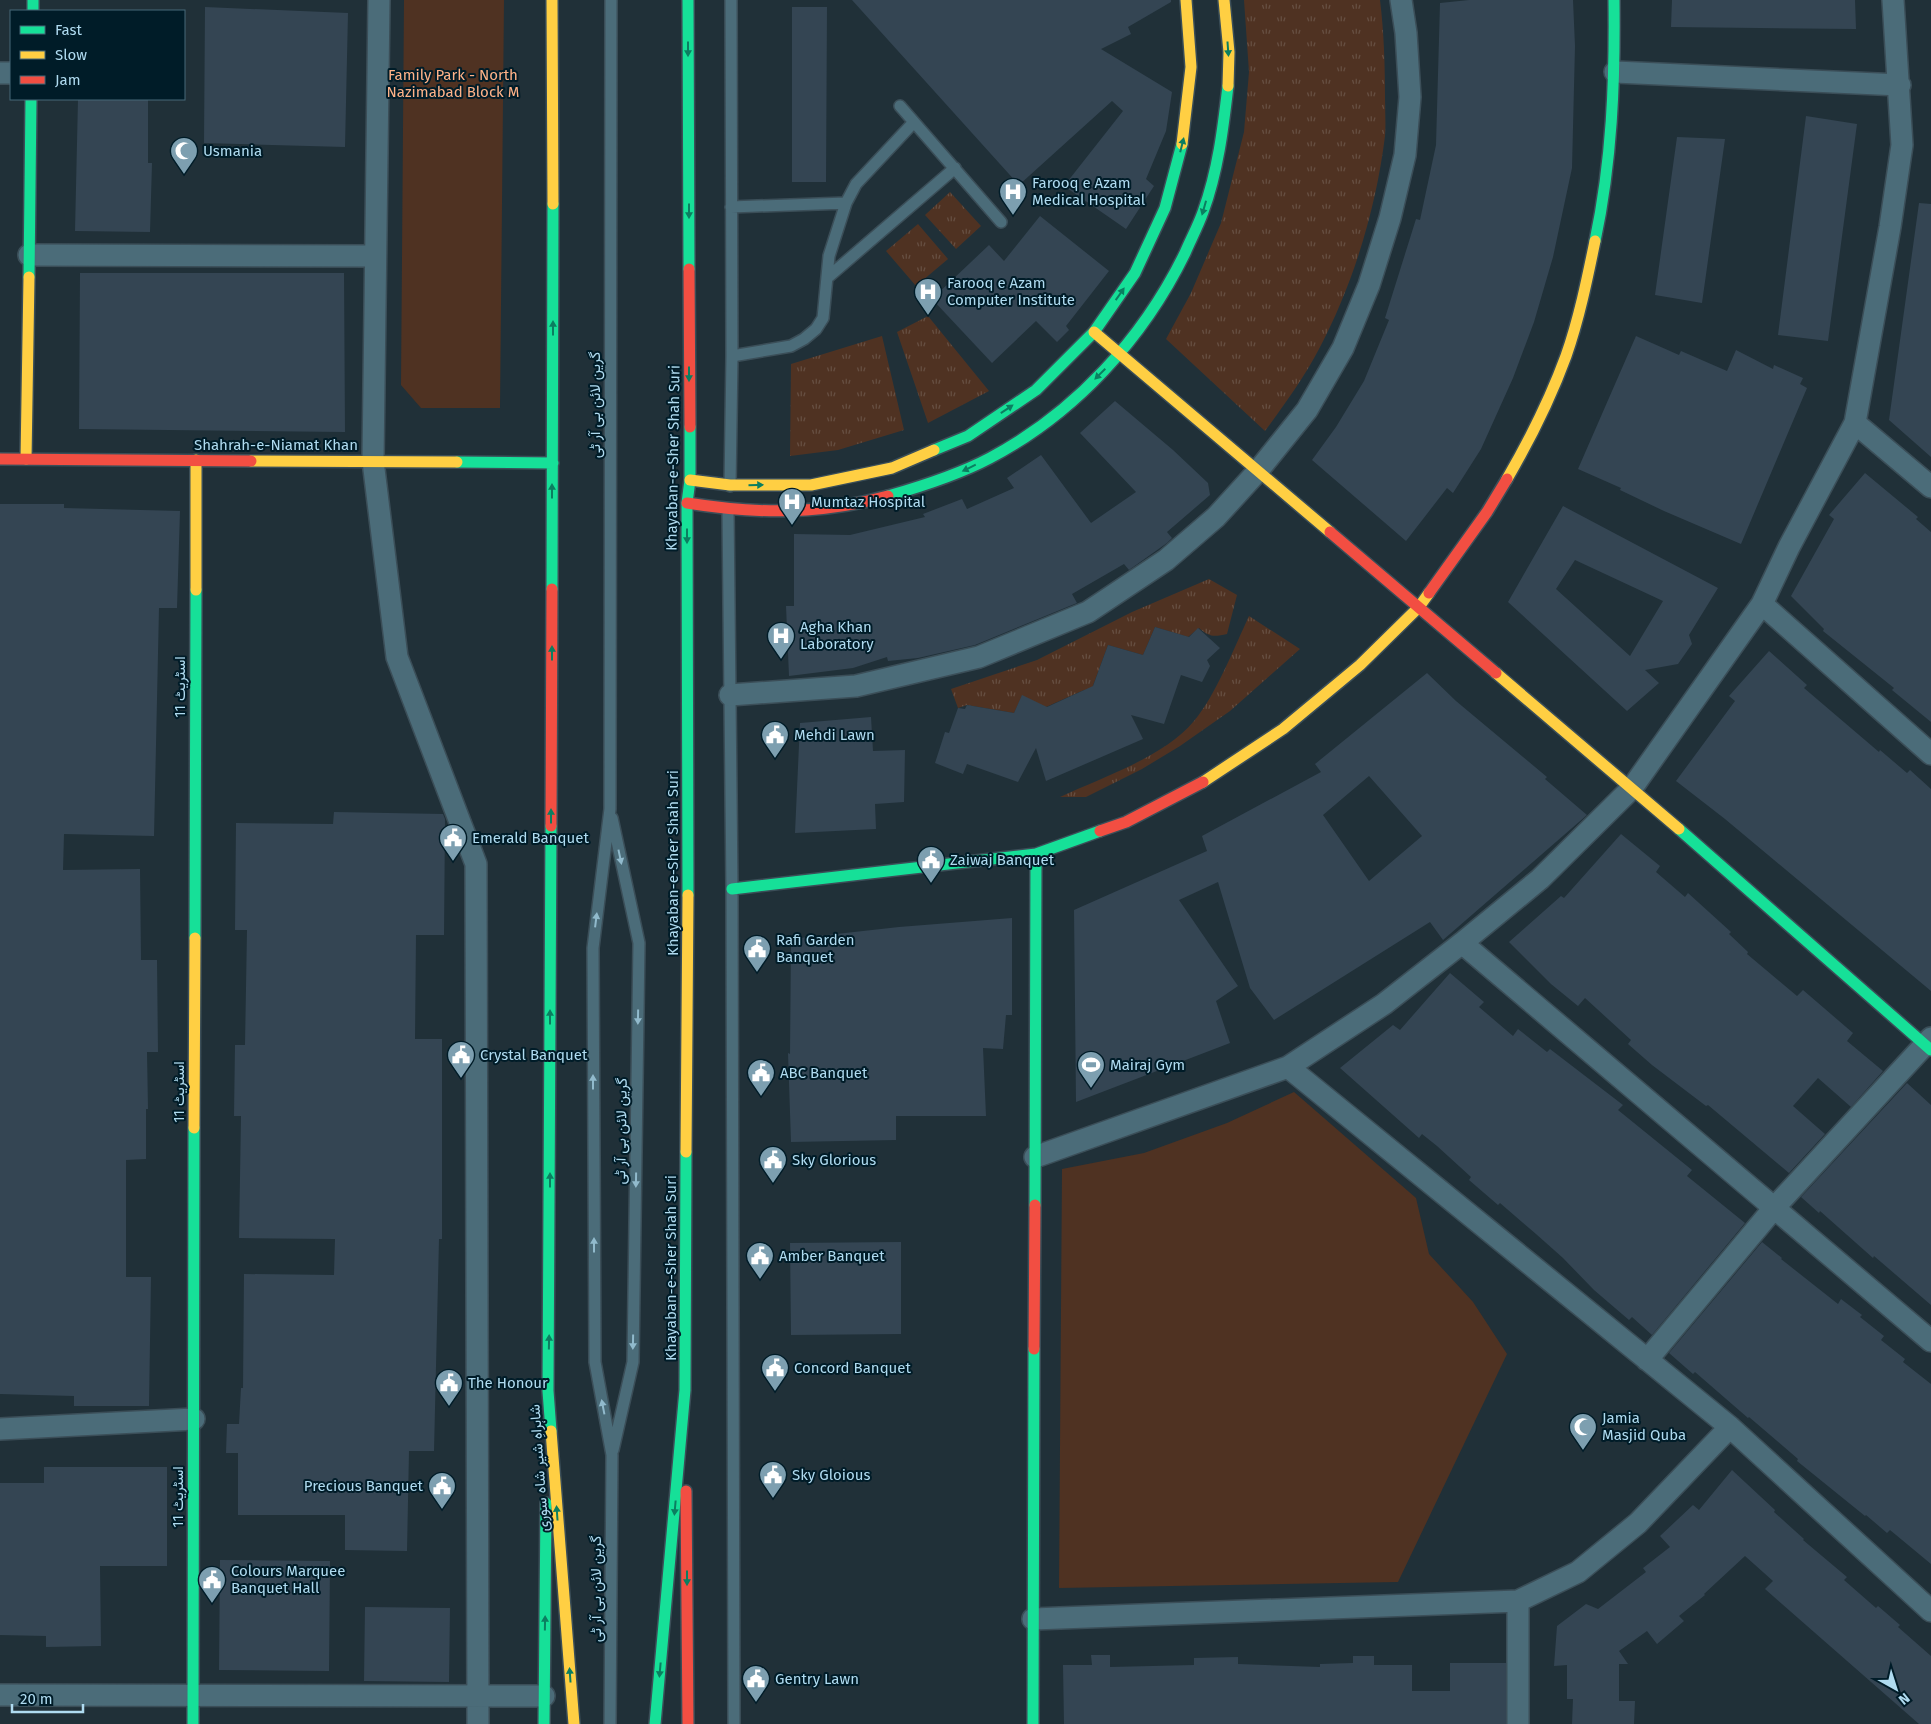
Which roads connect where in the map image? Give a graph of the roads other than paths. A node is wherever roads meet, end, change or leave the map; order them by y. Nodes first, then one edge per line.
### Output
1 (379, 0) edge
2 (552, 0) edge
3 (611, 0) edge
4 (688, 0) edge
5 (731, 0) edge
6 (1186, 0) edge
7 (1224, 0) edge
8 (1402, 0) edge
9 (1614, 0) edge
10 (1894, 0) edge
11 (1615, 72) junction
12 (1900, 85) junction
13 (31, 100) edge
14 (900, 106) dead end
15 (914, 122) junction
16 (955, 168) junction
17 (846, 203) junction
18 (731, 207) junction
19 (1001, 222) dead end
20 (29, 255) junction
21 (375, 256) junction
22 (827, 278) junction
23 (1094, 332) junction
24 (1120, 354) junction
25 (732, 356) junction
26 (1855, 423) junction
27 (0, 459) edge
28 (26, 459) junction
29 (196, 460) junction
30 (373, 461) junction
31 (553, 463) junction
32 (1257, 472) junction
33 (690, 480) junction
34 (730, 486) junction
35 (1931, 487) edge
36 (687, 503) junction
37 (728, 510) junction
38 (1762, 604) junction
39 (1419, 607) junction
40 (730, 695) junction
41 (1931, 754) edge
42 (1632, 788) junction
43 (610, 809) junction
44 (1036, 854) junction
45 (732, 889) junction
46 (1462, 944) junction
47 (1929, 1044) edge
48 (1288, 1067) junction
49 (1035, 1157) junction
50 (1774, 1208) junction
51 (1931, 1341) edge
52 (1647, 1360) junction
53 (685, 1390) junction
54 (548, 1391) junction
55 (194, 1418) junction
56 (1730, 1427) junction
57 (0, 1429) edge
58 (612, 1454) junction
59 (1518, 1600) junction
60 (1931, 1611) edge
61 (1033, 1619) junction
62 (0, 1695) edge
63 (193, 1696) junction
64 (478, 1696) junction
65 (544, 1696) junction
66 (192, 1724) edge
67 (478, 1724) edge
68 (544, 1724) edge
69 (574, 1724) edge
70 (610, 1724) edge
71 (655, 1724) edge
72 (688, 1724) edge
73 (734, 1724) edge
74 (1033, 1724) edge
75 (1518, 1724) edge

1 - 21 street
31 -> 2 street
3 - 43 lane, گرین لائن بی آر ٹی
4 -> 33 street, Khayaban-e-Sher Shah Suri
5 - 18 lane
23 -> 6 street
7 -> 24 street
8 - 32 street
9 - 11 street
10 - 12 street
11 - 12 street
11 - 39 street
12 - 26 street
13 - 20 street
14 - 15 lane
15 - 16 lane
15 - 17 lane
16 - 19 lane
16 - 22 lane
17 - 18 lane
17 - 22 lane
18 - 25 lane
20 - 21 street
20 - 28 street
21 - 30 street
22 - 25 lane
23 - 24 street
34 -> 23 street
24 - 32 street
24 -> 37 street
25 - 34 lane
26 - 35 street
26 - 38 street
27 - 28 street, Shahrah-e-Niamat Khan
28 - 29 street, Shahrah-e-Niamat Khan
29 - 30 street, Shahrah-e-Niamat Khan
29 - 55 street, اسٹریٹ 11
30 - 31 street, Shahrah-e-Niamat Khan
30 - 64 street
54 -> 31 street
32 - 39 street
32 - 40 street
33 - 34 street
33 - 36 street, Khayaban-e-Sher Shah Suri
34 - 37 lane
36 - 37 street
36 -> 53 street, Khayaban-e-Sher Shah Suri
37 - 40 lane
38 - 41 street
38 - 42 street
39 - 42 street
39 - 44 street
40 - 45 lane
42 - 46 street
42 - 47 street
58 -> 43 lane, گرین لائن بی آر ٹی
43 -> 58 lane, گرین لائن بی آر ٹی
44 - 45 street
44 - 49 street
45 - 73 lane
46 - 48 street
46 - 50 street
47 - 50 street
48 - 49 street
48 - 52 street
49 - 61 street
50 - 51 street
50 - 52 street
52 - 56 street
53 -> 71 street, Khayaban-e-Sher Shah Suri
53 -> 72 street
65 -> 54 street, شاہراہِ شیر شاہ سوری
69 -> 54 street, شاہراہِ شیر شاہ سوری
55 - 57 street
55 - 63 street, اسٹریٹ 11
56 - 59 street
56 - 60 street
58 - 70 lane, گرین لائن بی آر ٹی
59 - 61 street
59 - 75 street
61 - 74 street
62 - 63 street
63 - 64 street
63 - 66 street, اسٹریٹ 11
64 - 65 street
64 - 67 street
65 - 68 street, شاہراہِ شیر شاہ سوری

